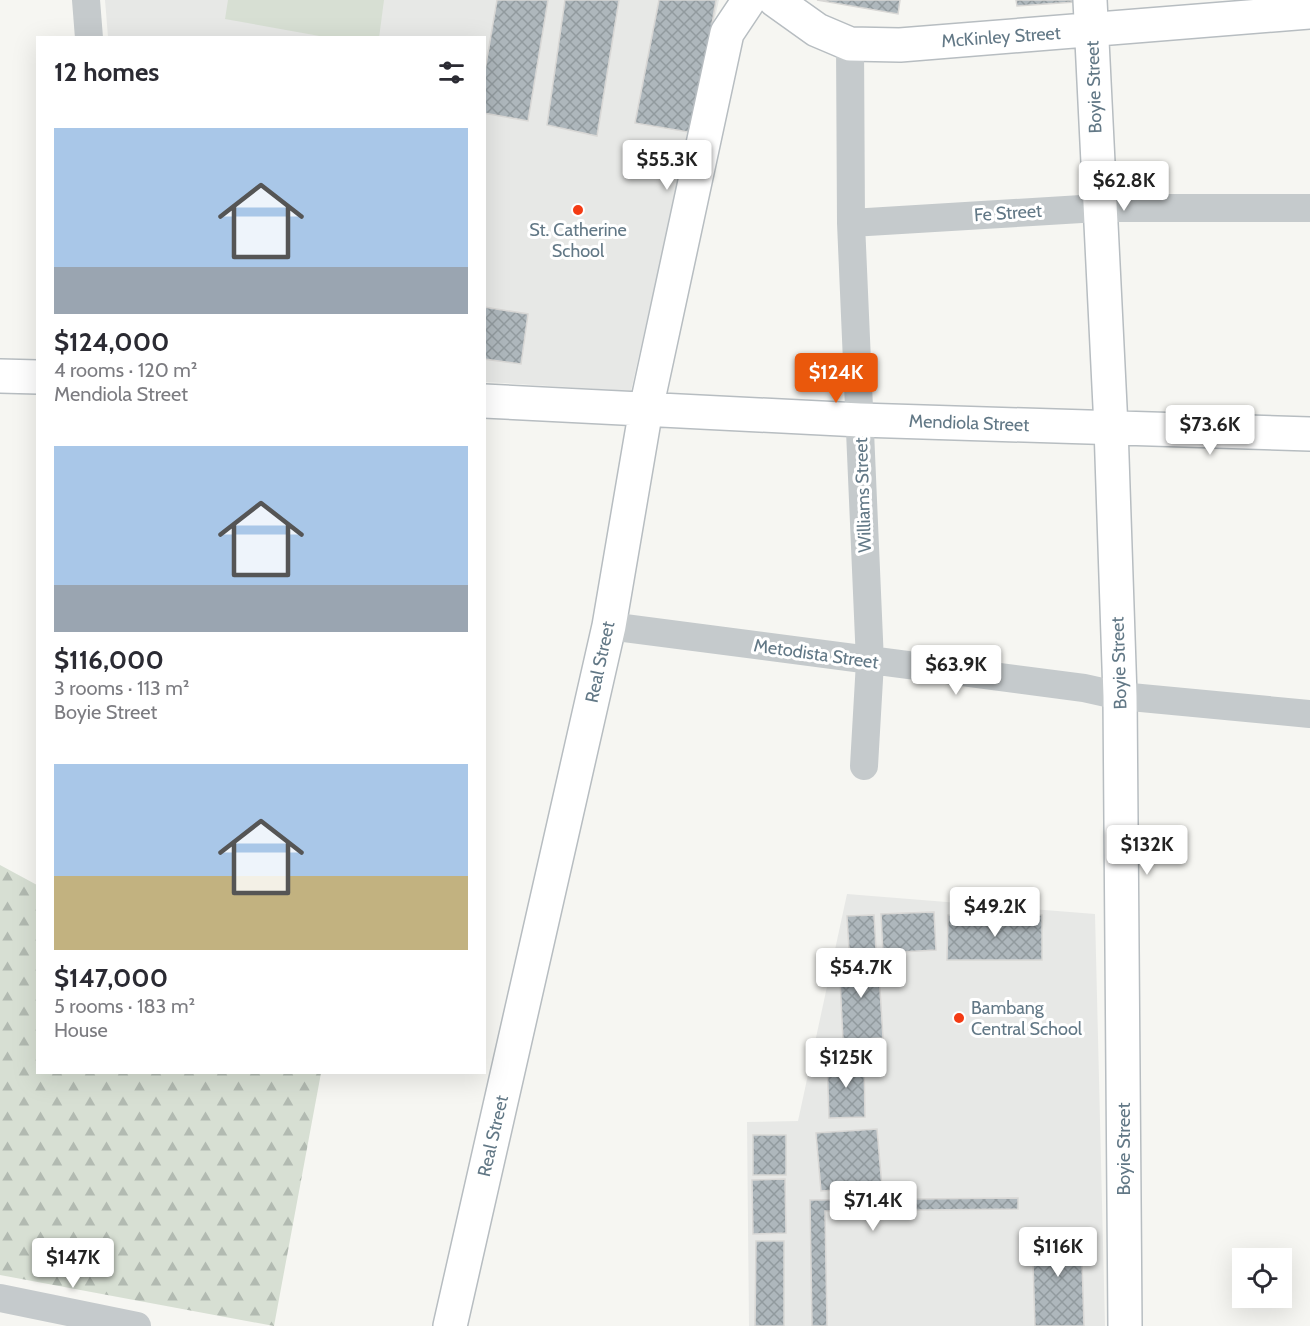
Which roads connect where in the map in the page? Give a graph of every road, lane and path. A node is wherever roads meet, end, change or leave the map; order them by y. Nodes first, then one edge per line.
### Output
1 (86, 0) edge
2 (749, 0) edge
3 (775, 0) edge
4 (1310, 12) edge
5 (1090, 15) edge
6 (89, 36) edge
7 (850, 44) junction
8 (1098, 208) junction
9 (1310, 208) edge
10 (851, 223) junction
11 (0, 376) edge
12 (36, 377) edge
13 (486, 401) edge
14 (646, 409) junction
15 (860, 420) junction
16 (1111, 428) junction
17 (1310, 434) edge
18 (609, 627) junction
19 (870, 662) junction
20 (1120, 696) junction
21 (1310, 714) edge
22 (864, 766) dead end
23 (0, 1299) edge
24 (137, 1326) edge
25 (450, 1326) edge
26 (1125, 1326) edge

1 - 6 street
2 - 14 street, Real Street
3 - 7 street, McKinley Street
4 - 5 street, McKinley Street
5 - 7 street, McKinley Street
5 - 8 street, Boyie Street
7 - 10 street, Williams Street
8 - 9 street, Fe Street
8 - 10 street, Fe Street
8 - 16 street, Boyie Street
10 - 15 street, Williams Street
11 - 12 street
13 - 14 street, Mendiola Street
14 - 15 street, Mendiola Street
14 - 18 street, Real Street
15 - 16 street, Mendiola Street
15 - 19 street, Williams Street
16 - 17 street, Mendiola Street
16 - 20 street, Boyie Street
18 - 19 street, Metodista Street
18 - 25 street, Real Street
19 - 20 street, Metodista Street
19 - 22 street, Williams Street
20 - 21 street, Metodista Street
20 - 26 street, Boyie Street
23 - 24 street

